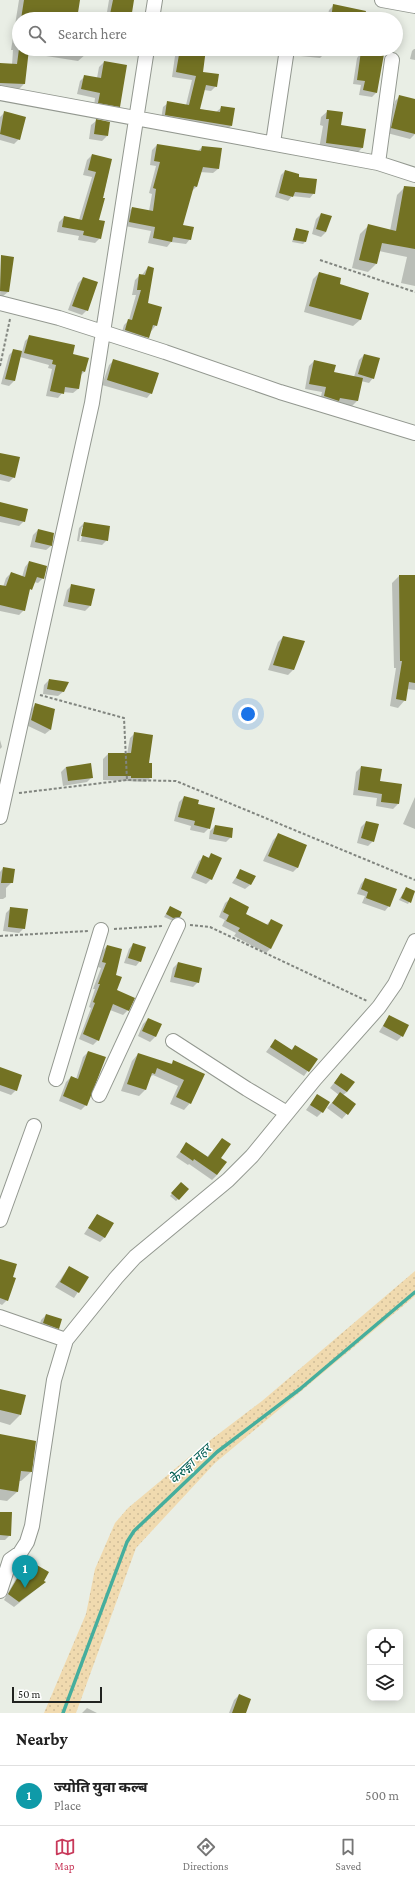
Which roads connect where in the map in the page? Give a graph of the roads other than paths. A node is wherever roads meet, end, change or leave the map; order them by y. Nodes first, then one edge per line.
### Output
1 (155, 0) edge
2 (382, 0) edge
3 (415, 6) edge
4 (153, 12) edge
5 (146, 56) edge
6 (286, 56) edge
7 (392, 60) dead end
8 (0, 93) edge
9 (136, 120) junction
10 (273, 143) junction
11 (378, 163) junction
12 (415, 175) edge
13 (6, 305) edge
14 (103, 333) junction
15 (415, 433) edge
16 (0, 817) edge
17 (178, 925) road end
18 (101, 930) road end
19 (415, 942) edge
20 (174, 1041) dead end
21 (56, 1079) dead end
22 (99, 1095) dead end
23 (287, 1113) junction
24 (34, 1126) dead end
25 (0, 1220) edge
26 (0, 1317) edge
27 (66, 1340) junction
28 (5, 1559) edge
29 (0, 1591) edge

1 - 4 street
2 - 3 street
5 - 9 street
6 - 10 street
7 - 11 street
8 - 9 street
9 - 10 street
9 - 14 street
10 - 11 street
11 - 12 street
13 - 14 street
14 - 15 street
14 - 16 street
17 - 22 street
18 - 21 street
19 - 23 street
20 - 23 street
23 - 27 street
24 - 25 street
26 - 27 street
27 - 28 street
28 - 29 street

